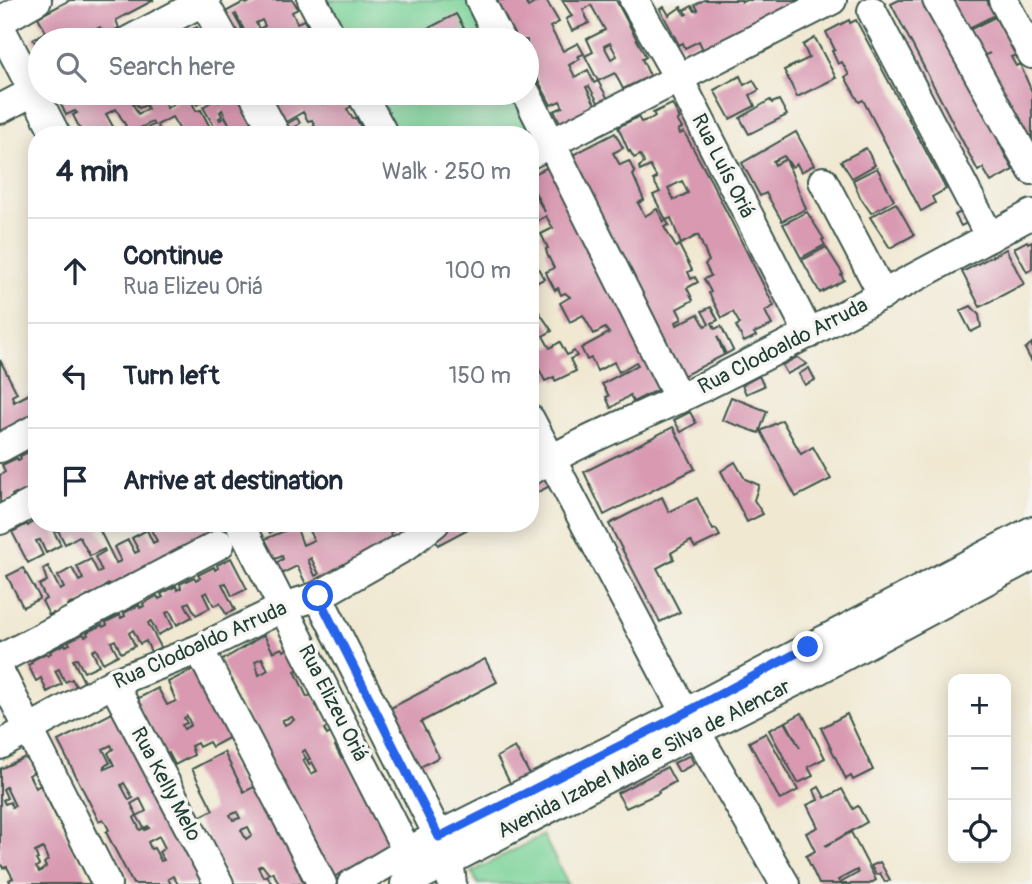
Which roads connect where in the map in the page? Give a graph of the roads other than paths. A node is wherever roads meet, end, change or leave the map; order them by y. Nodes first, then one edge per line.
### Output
1 (37, 0) edge
2 (312, 0) edge
3 (480, 0) edge
4 (634, 0) edge
5 (832, 0) edge
6 (937, 0) edge
7 (1003, 0) edge
8 (204, 1) edge
9 (872, 11) dead end
10 (0, 21) edge
11 (0, 27) edge
12 (153, 28) edge
13 (219, 28) edge
14 (327, 28) edge
15 (494, 28) edge
16 (1032, 54) edge
17 (28, 74) edge
18 (678, 77) junction
19 (28, 94) edge
20 (44, 105) edge
21 (260, 105) edge
22 (368, 105) edge
23 (529, 105) edge
24 (0, 109) edge
25 (52, 126) edge
26 (271, 126) edge
27 (379, 126) edge
28 (534, 126) edge
29 (540, 148) edge
30 (1032, 170) edge
31 (823, 181) dead end
32 (1032, 214) edge
33 (990, 237) junction
34 (883, 295) junction
35 (809, 334) junction
36 (679, 399) junction
37 (28, 433) edge
38 (0, 448) edge
39 (541, 465) edge
40 (28, 506) edge
41 (0, 520) edge
42 (1032, 531) edge
43 (245, 532) edge
44 (424, 532) edge
45 (220, 544) dead end
46 (1032, 556) edge
47 (318, 596) junction
48 (284, 607) junction
49 (199, 649) junction
50 (814, 658) junction
51 (0, 659) edge
52 (0, 672) edge
53 (358, 678) junction
54 (113, 683) junction
55 (329, 694) junction
56 (690, 722) junction
57 (29, 728) junction
58 (0, 745) edge
59 (447, 860) edge
60 (414, 874) edge
61 (107, 884) edge
62 (219, 884) edge
63 (322, 884) edge
64 (352, 884) edge
65 (785, 884) edge

1 - 10 street
2 - 14 street
3 - 15 street
4 - 18 street, Rua Luís Oriá
5 - 18 street
6 - 30 street
7 - 16 street
8 - 12 street
8 - 13 street
9 - 33 street
11 - 17 street
18 - 29 street
18 - 35 street, Rua Luís Oriá
19 - 24 street
20 - 25 street
21 - 26 street
22 - 27 street
23 - 28 street
29 - 36 street
31 - 34 street
32 - 33 street, Rua Clodoaldo Arruda
33 - 34 street, Rua Clodoaldo Arruda
34 - 35 street, Rua Clodoaldo Arruda
35 - 36 street, Rua Clodoaldo Arruda
36 - 39 street, Rua Clodoaldo Arruda
37 - 38 street
39 - 56 street
40 - 41 street
42 - 50 street, Avenida Izabel Maia e Silva de Alencar
43 - 48 street, Rua Elizeu Oriá
44 - 47 street, Rua Clodoaldo Arruda
45 - 51 street
46 - 50 street, Avenida Izabel Maia e Silva de Alencar
47 - 48 street, Rua Clodoaldo Arruda
47 - 53 street, Rua Elizeu Oriá
48 - 49 street, Rua Clodoaldo Arruda
48 - 55 street, Rua Elizeu Oriá
49 - 54 street, Rua Clodoaldo Arruda
49 - 63 street
50 - 56 street, Avenida Izabel Maia e Silva de Alencar
52 - 57 street
53 - 55 street
53 - 59 street, Rua Elizeu Oriá
54 - 57 street, Rua Clodoaldo Arruda
54 - 62 street, Rua Kelly Melo
55 - 60 street, Rua Elizeu Oriá
56 - 59 street, Avenida Izabel Maia e Silva de Alencar
56 - 65 street
57 - 58 street, Rua Clodoaldo Arruda
57 - 61 street
59 - 60 street, Avenida Izabel Maia e Silva de Alencar
60 - 64 street, Avenida Izabel Maia e Silva de Alencar

